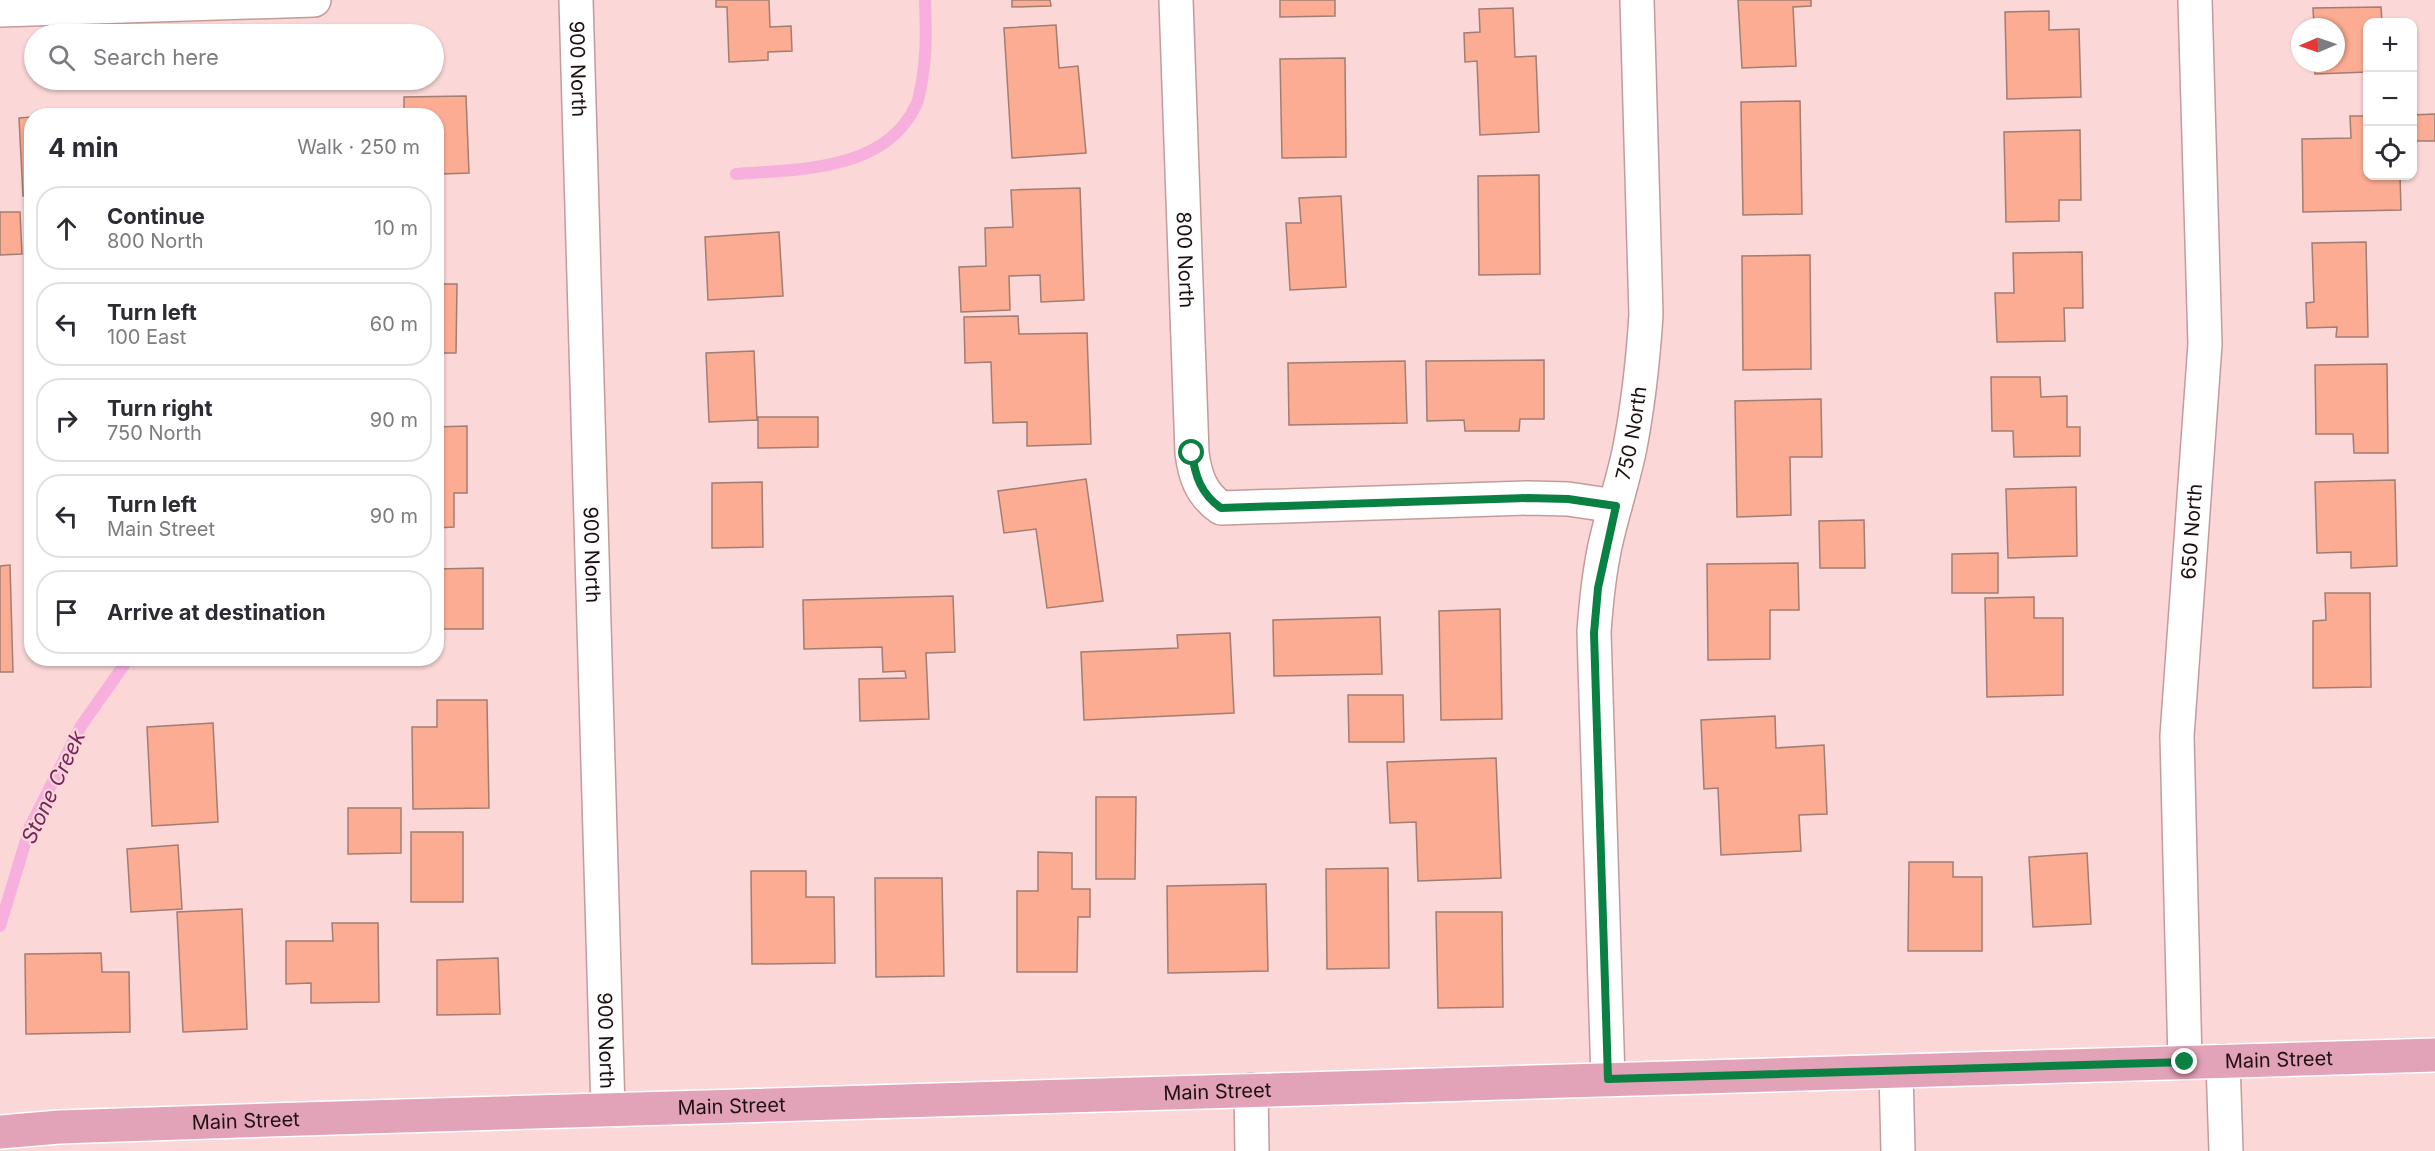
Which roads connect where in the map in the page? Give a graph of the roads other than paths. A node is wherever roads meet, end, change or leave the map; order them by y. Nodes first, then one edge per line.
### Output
1 (314, 0) edge
2 (576, 0) edge
3 (1176, 0) edge
4 (1637, 0) edge
5 (2195, 0) edge
6 (0, 10) edge
7 (1616, 506) junction
8 (2435, 1055) edge
9 (2223, 1061) junction
10 (2185, 1062) junction
11 (1896, 1071) junction
12 (1608, 1079) junction
13 (1251, 1090) junction
14 (608, 1110) junction
15 (0, 1132) edge
16 (1252, 1151) edge
17 (1898, 1151) edge
18 (2226, 1151) edge

1 - 6 street
2 - 14 street, 900 North
3 - 7 street, 800 North
4 - 7 street, 750 North
5 - 10 street, 650 North
7 - 12 street, 750 North
8 - 9 main road, Main Street
9 - 10 main road, Main Street
9 - 18 street
10 - 11 main road, Main Street
11 - 12 main road, Main Street
11 - 17 street
12 - 13 main road, Main Street
13 - 14 main road, Main Street
13 - 16 street
14 - 15 main road, Main Street

